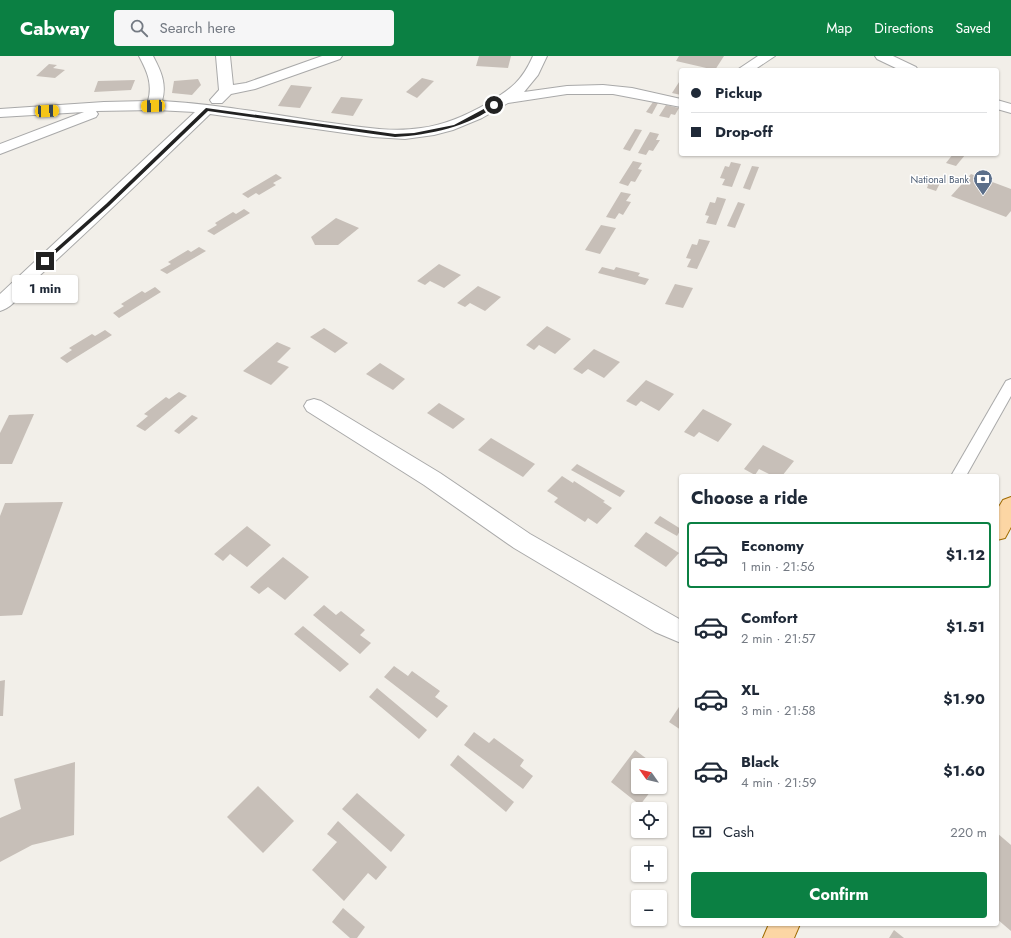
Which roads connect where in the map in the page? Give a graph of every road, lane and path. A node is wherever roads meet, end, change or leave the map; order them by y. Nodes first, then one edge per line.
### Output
1 (146, 56) edge
2 (223, 56) edge
3 (335, 56) edge
4 (540, 56) edge
5 (768, 56) edge
6 (882, 56) edge
7 (747, 68) edge
8 (908, 68) edge
9 (226, 91) junction
10 (504, 100) junction
11 (679, 103) edge
12 (999, 105) edge
13 (153, 106) junction
14 (109, 107) junction
15 (207, 109) junction
16 (1011, 109) edge
17 (0, 113) edge
18 (0, 149) edge
19 (0, 306) edge
20 (1011, 384) edge
21 (314, 406) dead end
22 (959, 474) edge
23 (1011, 506) edge
24 (999, 527) edge
25 (679, 631) edge
26 (784, 926) edge
27 (778, 938) edge

1 - 13 street
2 - 9 street
3 - 9 street
4 - 10 street
5 - 7 street
6 - 8 street
9 - 15 street
10 - 11 street
10 - 15 street
12 - 16 street
13 - 14 street
13 - 15 street
14 - 17 street
14 - 18 street
15 - 19 street
20 - 22 lane
21 - 25 street
23 - 24 main road
26 - 27 main road

